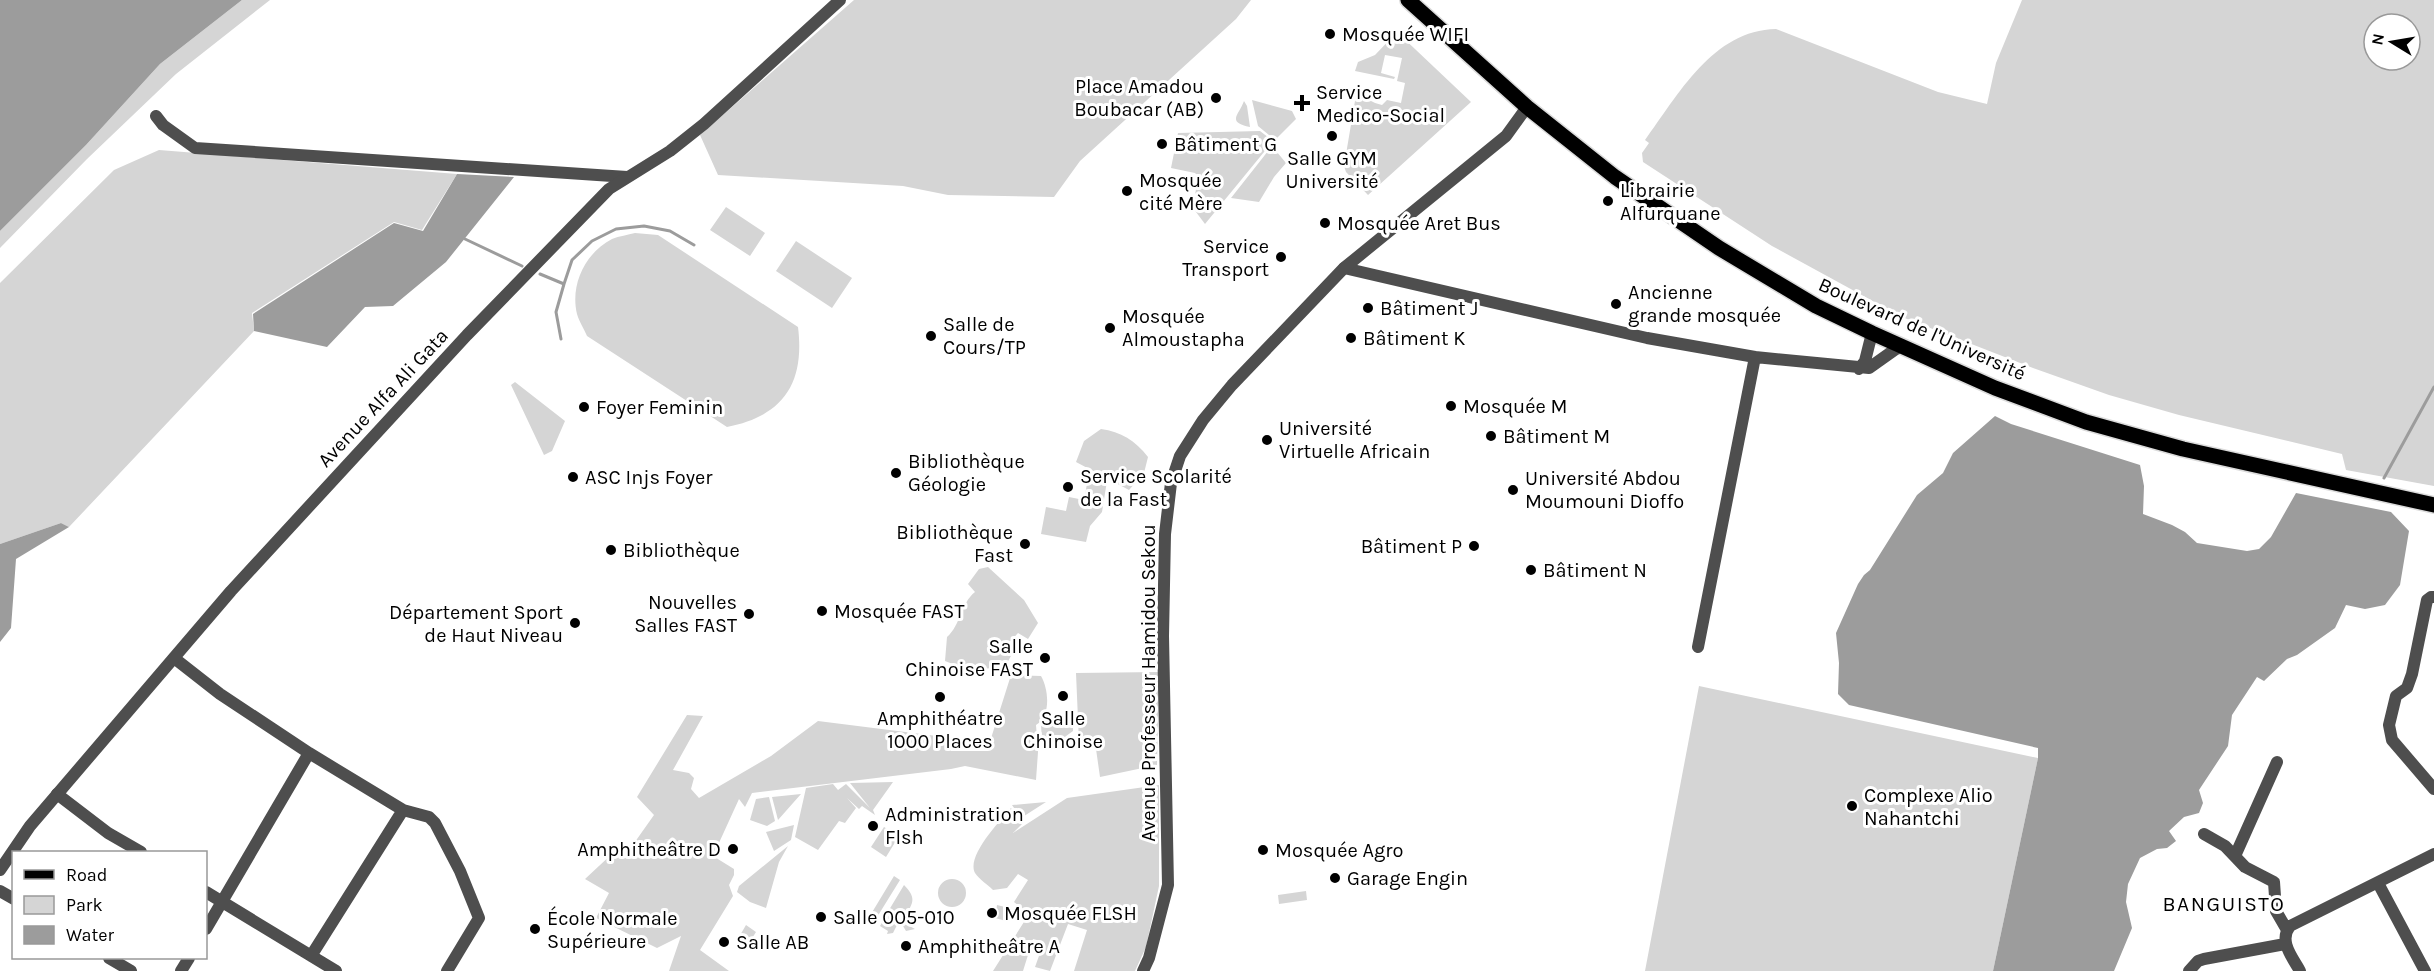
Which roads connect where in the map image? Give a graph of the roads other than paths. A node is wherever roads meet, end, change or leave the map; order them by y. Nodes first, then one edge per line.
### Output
1 (840, 0) edge
2 (1408, 0) edge
3 (1527, 107) junction
4 (156, 116) dead end
5 (627, 177) junction
6 (1344, 268) junction
7 (1872, 333) junction
8 (1900, 346) junction
9 (1755, 357) junction
10 (1859, 369) junction
11 (2434, 504) edge
12 (2434, 597) edge
13 (1698, 647) dead end
14 (174, 658) junction
15 (309, 753) junction
16 (2277, 762) dead end
17 (2434, 789) edge
18 (57, 794) junction
19 (403, 810) junction
20 (2204, 834) dead end
21 (13, 851) edge
22 (139, 851) edge
23 (12, 852) edge
24 (2434, 854) edge
25 (2235, 856) junction
26 (0, 870) edge
27 (2378, 883) junction
28 (207, 893) edge
29 (221, 902) junction
30 (207, 927) edge
31 (2288, 928) junction
32 (2285, 944) junction
33 (311, 956) junction
34 (112, 959) edge
35 (130, 971) edge
36 (336, 971) edge
37 (447, 971) edge
38 (1143, 971) edge
39 (2189, 971) edge
40 (2300, 971) edge
41 (2425, 971) edge

1 - 5 street, Avenue Alfa Ali Gata
2 - 3 main road, Boulevard de l'Université
3 - 6 street, Avenue Professeur Hamidou Sekou
3 - 7 main road, Boulevard de l'Université
4 - 5 street
5 - 14 street, Avenue Alfa Ali Gata
6 - 9 street
6 - 38 street, Avenue Professeur Hamidou Sekou
7 - 8 main road, Boulevard de l'Université
7 - 10 street
8 - 10 street
8 - 11 main road, Boulevard de l'Université
9 - 10 street
9 - 13 street
12 - 17 street
14 - 15 street
14 - 18 street, Avenue Alfa Ali Gata
15 - 19 street
15 - 29 street
16 - 25 street
18 - 21 street, Avenue Alfa Ali Gata
18 - 22 street
19 - 33 street
19 - 37 street
20 - 25 street
23 - 26 street, Avenue Alfa Ali Gata
24 - 27 street
25 - 31 street
27 - 31 street
27 - 41 street
28 - 29 street
29 - 30 street
29 - 33 street
31 - 32 street
32 - 39 street
32 - 40 street
33 - 36 street
34 - 35 street

